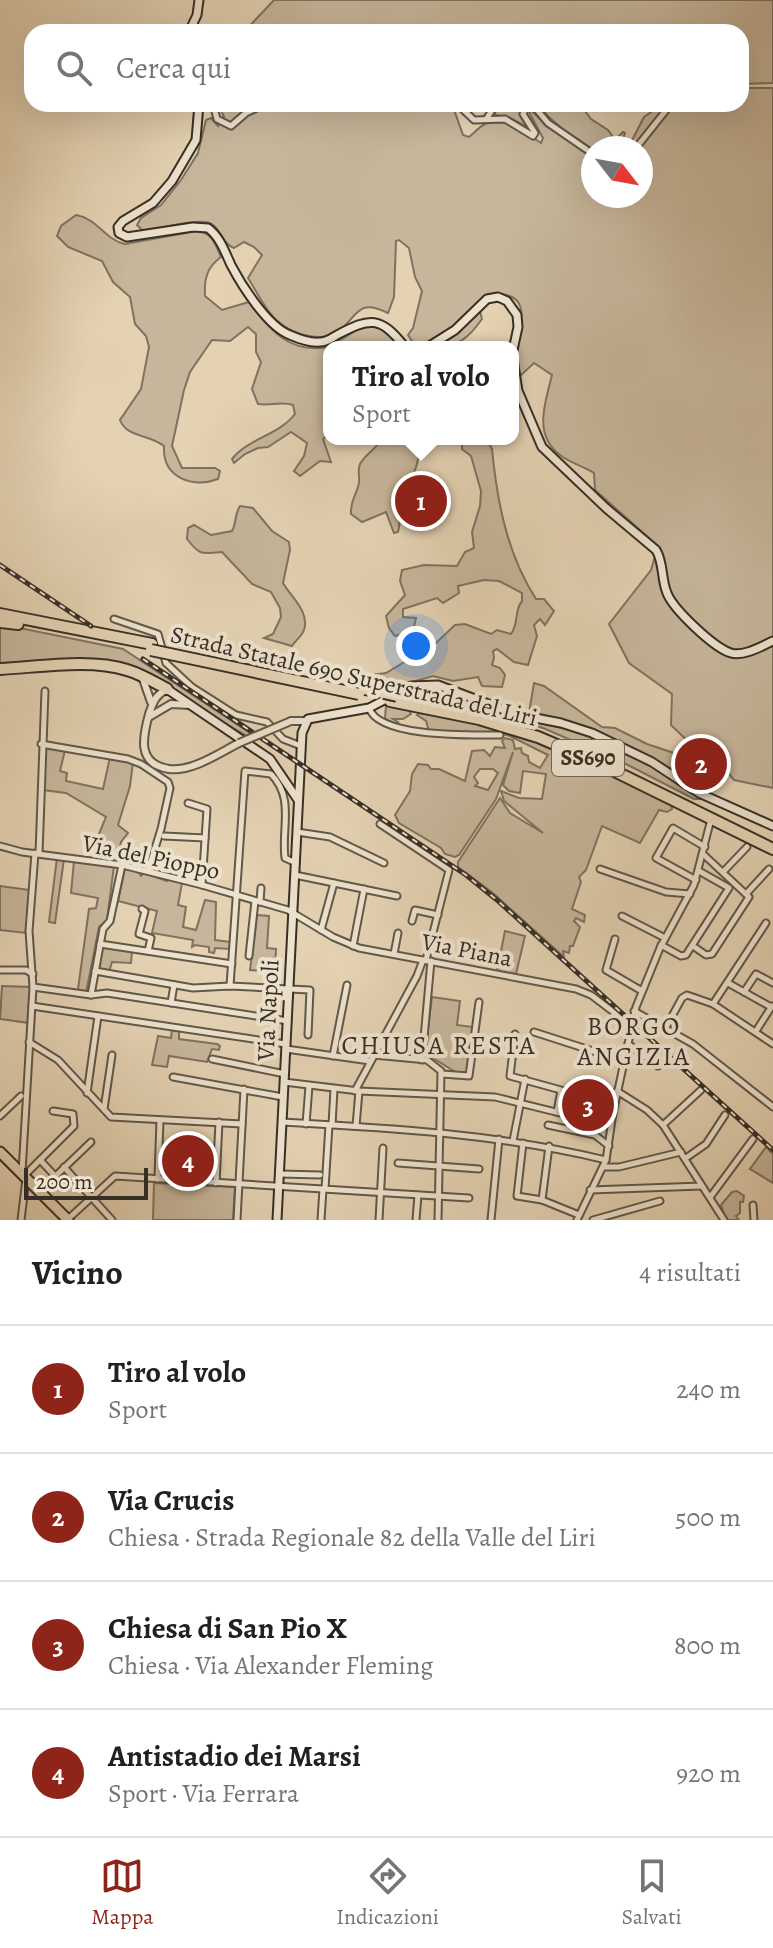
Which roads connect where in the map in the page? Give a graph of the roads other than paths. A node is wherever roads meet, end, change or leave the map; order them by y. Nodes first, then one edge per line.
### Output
1 (199, 0) edge
2 (193, 24) edge
3 (199, 112) edge
4 (215, 112) edge
5 (248, 112) edge
6 (464, 112) edge
7 (491, 112) edge
8 (524, 112) edge
9 (538, 112) edge
10 (665, 112) edge
11 (487, 118) junction
12 (646, 136) edge
13 (581, 146) edge
14 (325, 341) edge
15 (401, 341) edge
16 (438, 341) edge
17 (515, 341) edge
18 (323, 342) edge
19 (519, 394) edge
20 (0, 614) edge
21 (114, 619) dead end
22 (0, 621) edge
23 (773, 641) edge
24 (151, 647) junction
25 (0, 669) edge
26 (141, 676) junction
27 (167, 689) junction
28 (45, 691) dead end
29 (387, 697) junction
30 (151, 706) junction
31 (194, 706) junction
32 (369, 708) junction
33 (159, 710) junction
34 (149, 717) junction
35 (306, 721) junction
36 (500, 735) dead end
37 (41, 744) junction
38 (301, 746) junction
39 (299, 802) junction
40 (188, 803) dead end
41 (710, 823) dead end
42 (380, 824) dead end
43 (773, 826) edge
44 (297, 832) junction
45 (164, 836) dead end
46 (205, 838) junction
47 (773, 842) edge
48 (0, 846) edge
49 (747, 847) dead end
50 (773, 849) edge
51 (704, 851) junction
52 (37, 854) junction
53 (296, 863) junction
54 (384, 863) dead end
55 (122, 865) junction
56 (600, 869) dead end
57 (769, 869) dead end
58 (148, 871) junction
59 (699, 871) junction
60 (724, 871) junction
61 (295, 875) junction
62 (696, 880) junction
63 (334, 883) junction
64 (202, 885) junction
65 (261, 888) dead end
66 (364, 889) junction
67 (690, 894) junction
68 (746, 894) junction
69 (238, 896) junction
70 (397, 896) dead end
71 (258, 901) junction
72 (142, 909) dead end
73 (293, 913) junction
74 (438, 915) junction
75 (622, 916) dead end
76 (412, 921) dead end
77 (766, 923) dead end
78 (321, 930) junction
79 (398, 933) dead end
80 (665, 938) junction
81 (615, 939) dead end
82 (100, 944) junction
83 (661, 945) junction
84 (353, 946) junction
85 (693, 946) junction
86 (148, 951) junction
87 (394, 954) junction
88 (249, 956) dead end
89 (427, 960) junction
90 (232, 964) junction
91 (0, 970) edge
92 (95, 971) junction
93 (33, 974) junction
94 (728, 983) junction
95 (773, 983) edge
96 (174, 985) junction
97 (347, 985) dead end
98 (230, 986) junction
99 (33, 987) junction
100 (289, 988) junction
101 (642, 991) junction
102 (744, 992) junction
103 (91, 995) junction
104 (479, 1002) dead end
105 (171, 1003) junction
106 (713, 1004) junction
107 (32, 1006) junction
108 (772, 1006) edge
109 (634, 1011) junction
110 (98, 1016) junction
111 (288, 1021) junction
112 (632, 1026) junction
113 (665, 1029) junction
114 (755, 1031) junction
115 (534, 1032) dead end
116 (515, 1034) dead end
117 (308, 1035) dead end
118 (29, 1042) junction
119 (628, 1044) junction
120 (773, 1044) edge
121 (286, 1046) junction
122 (112, 1055) dead end
123 (333, 1056) junction
124 (372, 1058) junction
125 (212, 1059) dead end
126 (422, 1060) junction
127 (624, 1061) junction
128 (658, 1066) dead end
129 (442, 1074) junction
130 (173, 1077) dead end
131 (284, 1078) junction
132 (525, 1079) junction
133 (309, 1086) junction
134 (244, 1089) junction
135 (334, 1089) junction
136 (701, 1090) dead end
137 (357, 1091) junction
138 (617, 1091) junction
139 (87, 1093) junction
140 (441, 1094) junction
141 (21, 1096) dead end
142 (283, 1097) junction
143 (520, 1103) junction
144 (773, 1107) edge
145 (104, 1110) junction
146 (53, 1111) dead end
147 (557, 1112) junction
148 (725, 1115) dead end
149 (0, 1116) edge
150 (160, 1120) junction
151 (219, 1122) junction
152 (282, 1122) junction
153 (242, 1124) junction
154 (306, 1124) junction
155 (331, 1125) junction
156 (548, 1125) dead end
157 (663, 1125) junction
158 (356, 1127) junction
159 (573, 1129) junction
160 (440, 1133) junction
161 (499, 1139) junction
162 (753, 1139) dead end
163 (513, 1141) junction
164 (91, 1142) dead end
165 (523, 1143) junction
166 (549, 1146) junction
167 (609, 1146) junction
168 (383, 1148) dead end
169 (0, 1152) edge
170 (681, 1152) junction
171 (686, 1158) junction
172 (40, 1160) junction
173 (398, 1163) dead end
174 (604, 1163) junction
175 (439, 1166) junction
176 (64, 1167) junction
177 (479, 1169) dead end
178 (280, 1174) junction
179 (320, 1175) dead end
180 (24, 1176) junction
181 (55, 1176) junction
182 (158, 1179) junction
183 (216, 1183) junction
184 (239, 1184) junction
185 (703, 1186) junction
186 (279, 1187) junction
187 (324, 1189) junction
188 (590, 1190) junction
189 (40, 1191) junction
190 (380, 1193) junction
191 (418, 1195) junction
192 (438, 1196) junction
193 (710, 1196) junction
194 (92, 1197) junction
195 (469, 1198) dead end
196 (542, 1200) junction
197 (660, 1201) dead end
198 (753, 1205) dead end
199 (578, 1217) edge
200 (22, 1219) edge
201 (68, 1220) edge
202 (112, 1220) edge
203 (237, 1220) edge
204 (277, 1220) edge
205 (321, 1220) edge
206 (379, 1220) edge
207 (416, 1220) edge
208 (438, 1220) edge
209 (491, 1220) edge
210 (593, 1220) edge
211 (722, 1220) edge
212 (754, 1220) edge

1 - 2 main road
3 - 18 main road
4 - 5 street
6 - 11 street
7 - 11 street
8 - 11 street
9 - 13 street
10 - 12 street
14 - 15 main road
16 - 17 main road
19 - 23 main road
20 - 24 highway, Strada Statale 690 Superstrada del Liri / SS690
21 - 38 street
22 - 24 highway, Strada Statale 690 Superstrada del Liri / SS690
24 - 29 highway, Strada Statale 690 Superstrada del Liri / SS690
25 - 26 highway
26 - 27 highway
26 - 30 street
27 - 30 street
27 - 31 main road
27 - 33 street
28 - 37 street
29 - 47 highway, Strada Statale 690 Superstrada del Liri / SS690
29 - 50 highway, Strada Statale 690 Superstrada del Liri / SS690
30 - 34 street
31 - 33 street
31 - 39 main road
32 - 35 main road
32 - 36 street
32 - 43 main road
33 - 34 street
34 - 35 street, bridge
35 - 38 main road, Via Napoli
37 - 52 street
37 - 58 street
38 - 39 main road, Via Napoli
39 - 44 main road, Via Napoli
40 - 46 street
41 - 51 street
42 - 74 street
44 - 53 main road, Via Napoli
44 - 54 street
45 - 46 street
46 - 64 street
48 - 52 street, Via del Pioppo
49 - 60 street
51 - 59 street
51 - 60 street
51 - 62 street
52 - 55 street, Via del Pioppo
52 - 93 street
53 - 61 main road, Via Napoli
53 - 69 street
55 - 58 street, Via del Pioppo
55 - 82 street
56 - 67 street
57 - 68 street
58 - 64 street, Via del Pioppo
59 - 62 street
59 - 85 street
60 - 68 street
61 - 63 street
61 - 73 main road, Via Napoli
62 - 67 street
63 - 66 street
63 - 78 street
64 - 69 street, Via del Pioppo
65 - 71 street
66 - 70 street
66 - 84 street
67 - 80 street
68 - 85 street
69 - 71 street, Via del Pioppo
69 - 90 street
71 - 73 street, Via del Pioppo
71 - 88 street
72 - 86 street
73 - 78 street, Via Piana
73 - 100 main road, Via Napoli
74 - 76 street
74 - 89 street
75 - 80 street
77 - 94 street
78 - 84 street, Via Piana
79 - 87 street
80 - 83 street
81 - 101 street
82 - 86 street
82 - 92 street
83 - 85 street
83 - 101 street
84 - 87 street, Via Piana
86 - 90 street
87 - 89 street, Via Piana
89 - 112 street, Via Piana
89 - 124 street
89 - 126 street
90 - 98 street
91 - 93 street
92 - 96 street
92 - 103 street
93 - 99 street
94 - 102 street
94 - 106 street
95 - 102 street
96 - 98 street
96 - 105 street
97 - 123 street
98 - 100 street
99 - 103 street
99 - 107 street
100 - 111 main road, Via Napoli
100 - 117 street
101 - 109 street
102 - 108 street
103 - 105 street
104 - 129 street
105 - 111 street
106 - 113 street
106 - 114 street
107 - 110 street
107 - 118 street
108 - 114 street
109 - 112 street
109 - 113 street
110 - 121 street
110 - 139 street
111 - 121 main road, Via Napoli
112 - 119 street
113 - 144 street
114 - 120 street
115 - 127 street
116 - 132 street
118 - 139 street
118 - 180 street
119 - 127 street
119 - 128 street
121 - 123 street
121 - 131 main road, Via Napoli
122 - 145 street
123 - 124 street
124 - 126 street
124 - 137 street
125 - 131 street
126 - 129 street
127 - 138 street
129 - 140 street
130 - 134 street
131 - 133 street
131 - 142 main road, Via Napoli
132 - 143 street
132 - 147 street
133 - 135 street
133 - 154 street
134 - 142 street
134 - 153 street
135 - 137 street
135 - 155 street
136 - 157 street
137 - 140 street
137 - 158 street
138 - 157 street
138 - 167 street
139 - 145 street
140 - 143 street
140 - 160 street
141 - 149 street
142 - 152 main road, Via Napoli
143 - 147 street
143 - 163 street
145 - 150 street
146 - 172 street
147 - 159 street
148 - 171 street
150 - 151 street
150 - 182 street
151 - 153 street
151 - 183 street
152 - 154 street
152 - 178 main road, Via Napoli
153 - 184 street
154 - 155 street
155 - 158 street
155 - 187 street
156 - 159 street
157 - 170 street
158 - 160 street
159 - 167 street
160 - 161 street
160 - 175 street
161 - 163 street
161 - 209 street
162 - 193 street
163 - 165 street
164 - 176 street
165 - 166 street
165 - 196 street
166 - 174 street
166 - 196 street
167 - 174 street
168 - 190 street
169 - 180 main road
170 - 171 street
170 - 174 street
171 - 185 street
172 - 180 street
172 - 181 street
173 - 175 street
174 - 188 street
175 - 177 street
175 - 192 street
176 - 181 street
176 - 194 street
178 - 179 street
178 - 186 main road, Via Napoli
180 - 189 main road
180 - 200 street
181 - 189 street
182 - 183 street
182 - 194 street
183 - 184 street
184 - 186 street
184 - 203 street
185 - 188 street
185 - 193 street
186 - 187 street
186 - 204 main road, Via Napoli
187 - 190 street
187 - 205 street
188 - 199 street
189 - 201 main road
190 - 191 street
190 - 206 street
191 - 192 street
191 - 207 street
192 - 195 street
192 - 208 street
193 - 211 street
194 - 201 street
194 - 202 street
196 - 199 street
197 - 210 street
198 - 212 street

